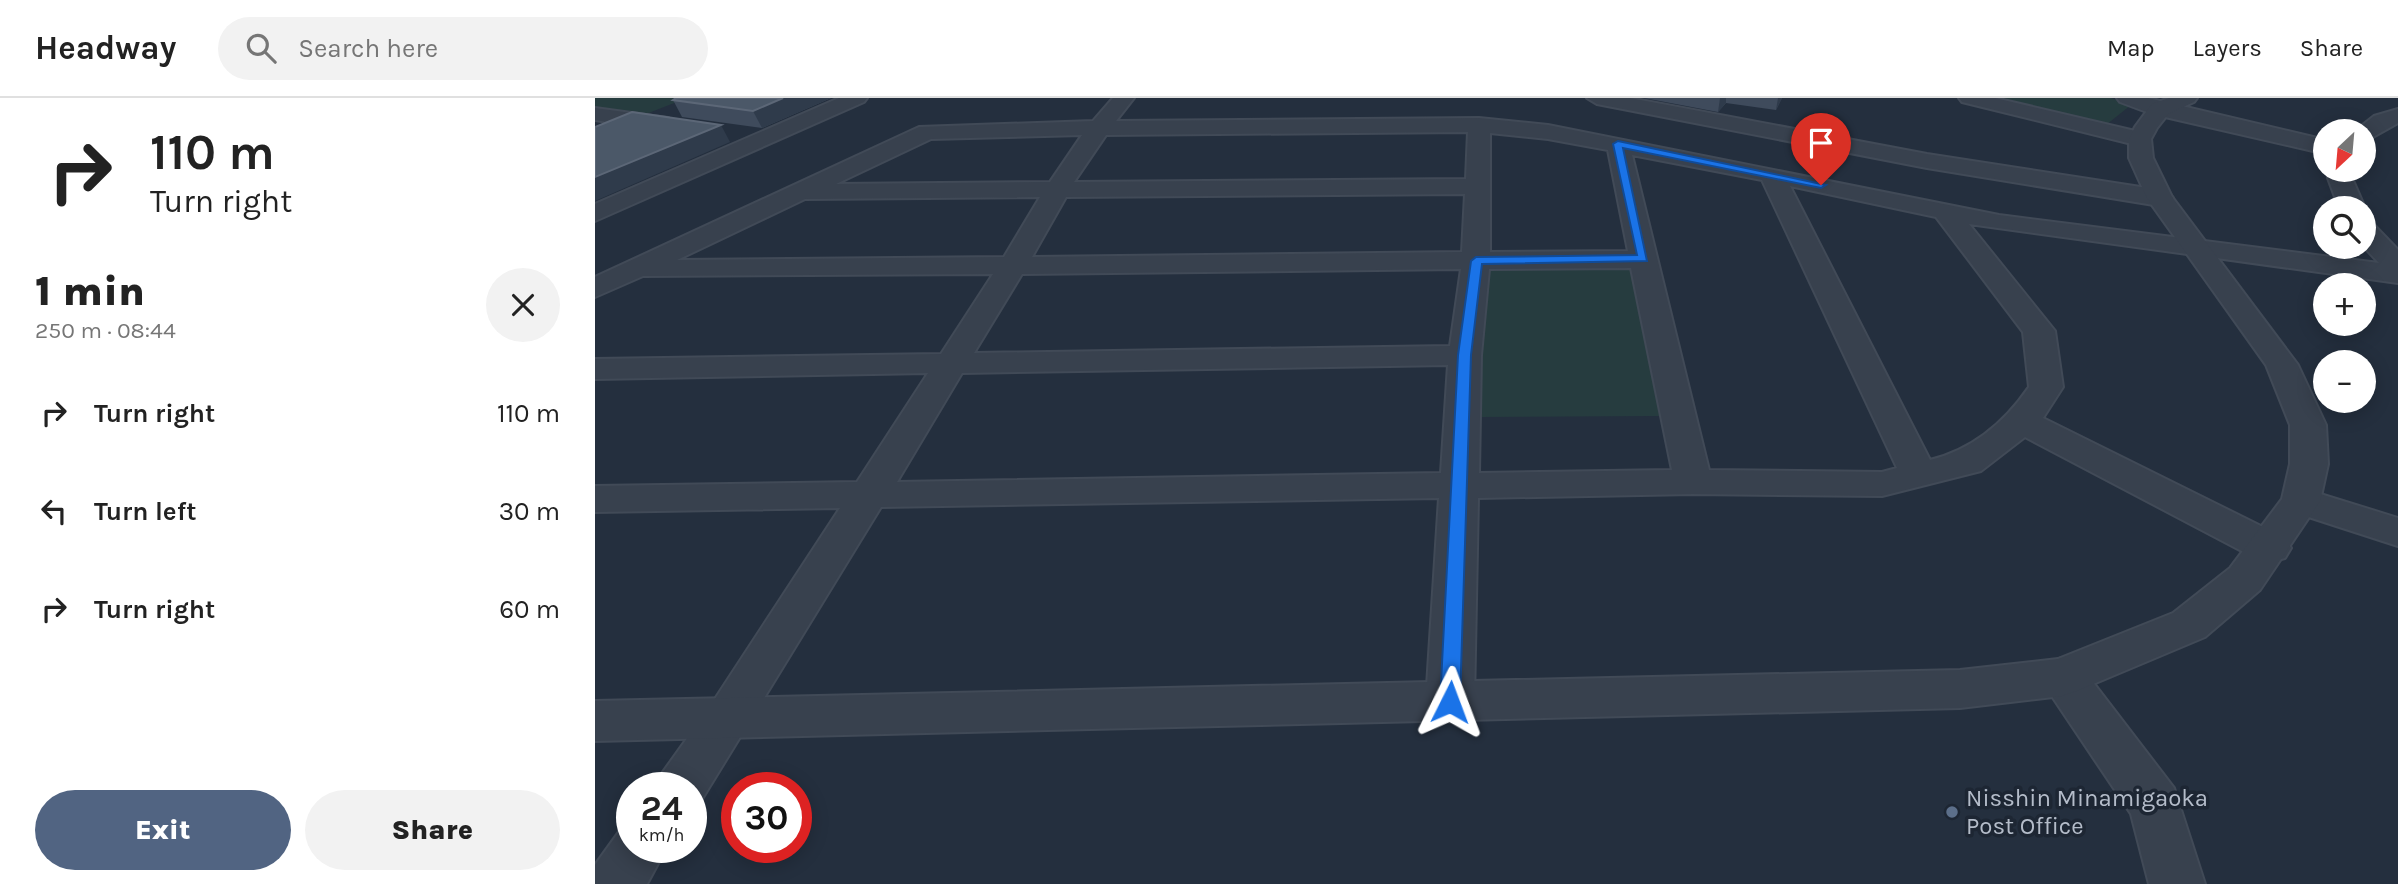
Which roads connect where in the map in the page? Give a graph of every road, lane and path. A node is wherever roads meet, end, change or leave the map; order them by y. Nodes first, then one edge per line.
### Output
1 (857, 98) edge
2 (1124, 98) edge
3 (1597, 98) edge
4 (1969, 98) edge
5 (2127, 98) edge
6 (2187, 98) edge
7 (2160, 109) junction
8 (595, 114) edge
9 (2398, 116) edge
10 (682, 117) edge
11 (1490, 120) junction
12 (643, 122) junction
13 (2377, 125) edge
14 (1097, 128) junction
15 (726, 133) dead end
16 (607, 136) edge
17 (767, 138) junction
18 (2140, 139) junction
19 (1618, 144) junction
20 (2313, 144) edge
21 (1772, 175) junction
22 (1478, 186) junction
23 (800, 192) junction
24 (1055, 192) junction
25 (2160, 198) junction
26 (1945, 212) junction
27 (595, 214) edge
28 (2376, 243) edge
29 (2197, 250) junction
30 (1643, 259) junction
31 (1476, 261) junction
32 (1013, 265) junction
33 (2398, 267) edge
34 (634, 270) junction
35 (2398, 274) edge
36 (595, 288) edge
37 (1465, 355) junction
38 (950, 364) junction
39 (595, 369) edge
40 (2023, 422) junction
41 (1919, 475) junction
42 (1693, 482) junction
43 (1459, 488) junction
44 (870, 493) junction
45 (595, 499) edge
46 (2301, 501) junction
47 (2398, 532) edge
48 (2270, 548) junction
49 (2062, 677) junction
50 (1450, 702) junction
51 (728, 719) junction
52 (595, 721) edge
53 (692, 772) edge
54 (629, 863) edge
55 (615, 884) edge
56 (2177, 884) edge

1 - 17 street
2 - 14 street
3 - 25 street
4 - 18 street
5 - 7 street
6 - 7 street
7 - 18 street
7 - 20 street
8 - 12 street
9 - 13 street
10 - 12 street
11 - 14 street
11 - 19 street
11 - 22 street
12 - 16 street
14 - 23 street
14 - 24 street
15 - 17 street
17 - 27 street
18 - 25 street
19 - 21 street
19 - 30 street
21 - 26 street
21 - 41 street
22 - 24 street
22 - 31 street
23 - 24 street
23 - 34 street
24 - 32 street
25 - 29 street
26 - 29 street
26 - 40 street
28 - 33 street
29 - 35 street
29 - 46 street
30 - 31 street
30 - 42 street
31 - 32 street
31 - 37 street
32 - 34 street
32 - 38 street
34 - 36 street
37 - 38 street
37 - 43 street
38 - 39 street
38 - 44 street
40 - 41 street
40 - 48 street
41 - 42 street
42 - 43 street
43 - 44 street
43 - 50 street
44 - 45 street
44 - 51 street
46 - 47 street
46 - 48 street
48 - 49 street
49 - 50 street
49 - 56 street
50 - 51 street
51 - 52 street
51 - 53 street
54 - 55 street

